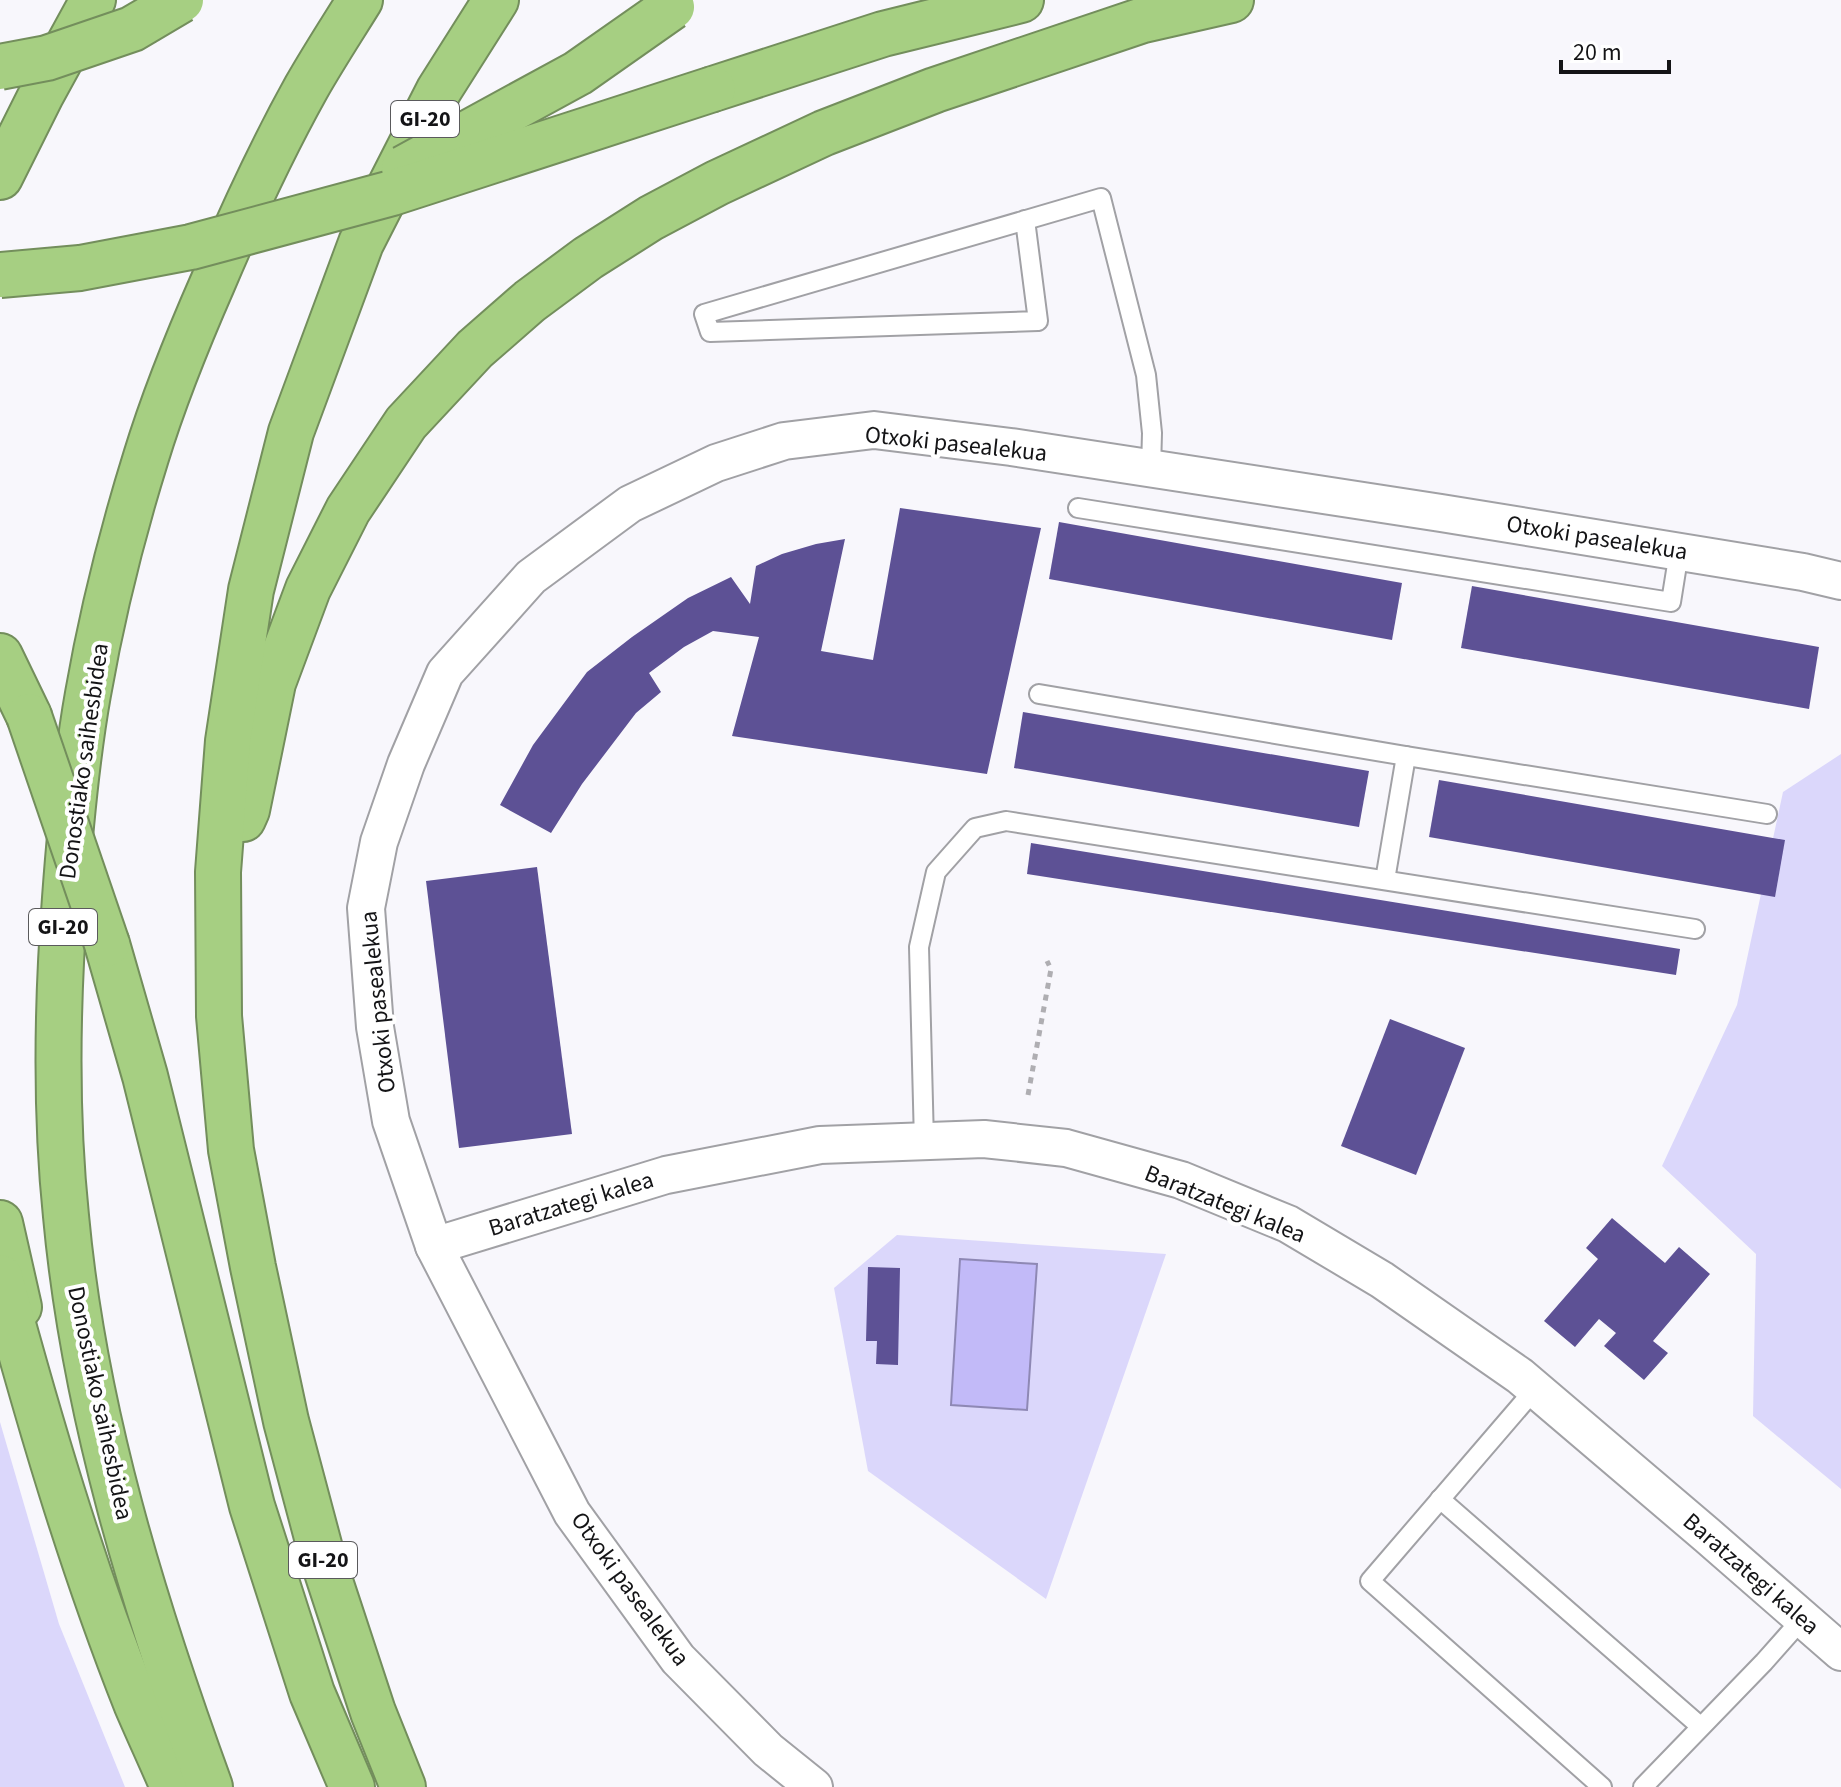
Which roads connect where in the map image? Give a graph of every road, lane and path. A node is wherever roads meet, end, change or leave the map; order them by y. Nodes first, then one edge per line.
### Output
1 (93, 0) edge
2 (181, 0) edge
3 (360, 0) edge
4 (496, 0) edge
5 (1021, 0) edge
6 (1231, 0) edge
7 (676, 3) edge
8 (0, 67) edge
9 (0, 177) edge
10 (1025, 220) junction
11 (281, 222) junction
12 (0, 275) edge
13 (1151, 469) junction
14 (1078, 508) dead end
15 (1679, 552) junction
16 (1841, 581) edge
17 (0, 656) edge
18 (1039, 694) dead end
19 (1406, 756) junction
20 (1767, 814) dead end
21 (218, 872) junction
22 (1385, 880) junction
23 (1695, 929) dead end
24 (1047, 961) dead end
25 (1028, 1095) dead end
26 (924, 1142) junction
27 (0, 1223) edge
28 (434, 1246) junction
29 (0, 1277) edge
30 (1535, 1389) junction
31 (53, 1461) junction
32 (1440, 1499) junction
33 (1803, 1618) junction
34 (1841, 1652) edge
35 (1700, 1726) junction
36 (173, 1787) edge
37 (210, 1787) edge
38 (352, 1787) edge
39 (403, 1787) edge
40 (814, 1787) edge
41 (1602, 1787) edge
42 (1643, 1787) edge

1 - 9 highway
2 - 8 highway, bridge
3 - 37 highway, Donostiako saihesbidea / GI-20
4 - 21 highway, GI-20
5 - 11 highway, bridge
6 - 21 highway
7 - 11 highway, bridge
10 - 10 lane
10 - 13 lane
11 - 12 highway, bridge
13 - 15 street, Otxoki pasealekua
13 - 28 street, Otxoki pasealekua
14 - 15 lane
15 - 16 street, Otxoki pasealekua
17 - 38 highway, bridge
18 - 19 lane
19 - 20 lane
19 - 22 lane
21 - 39 highway, GI-20
22 - 23 lane
22 - 26 lane
24 - 25 path
26 - 28 street, Baratzategi kalea
26 - 30 street, Baratzategi kalea
27 - 31 highway
28 - 40 street, Otxoki pasealekua
29 - 31 highway
30 - 32 lane
30 - 33 street, Baratzategi kalea
31 - 36 highway
32 - 35 lane
32 - 41 lane
33 - 34 street, Baratzategi kalea
33 - 35 lane
35 - 42 lane

